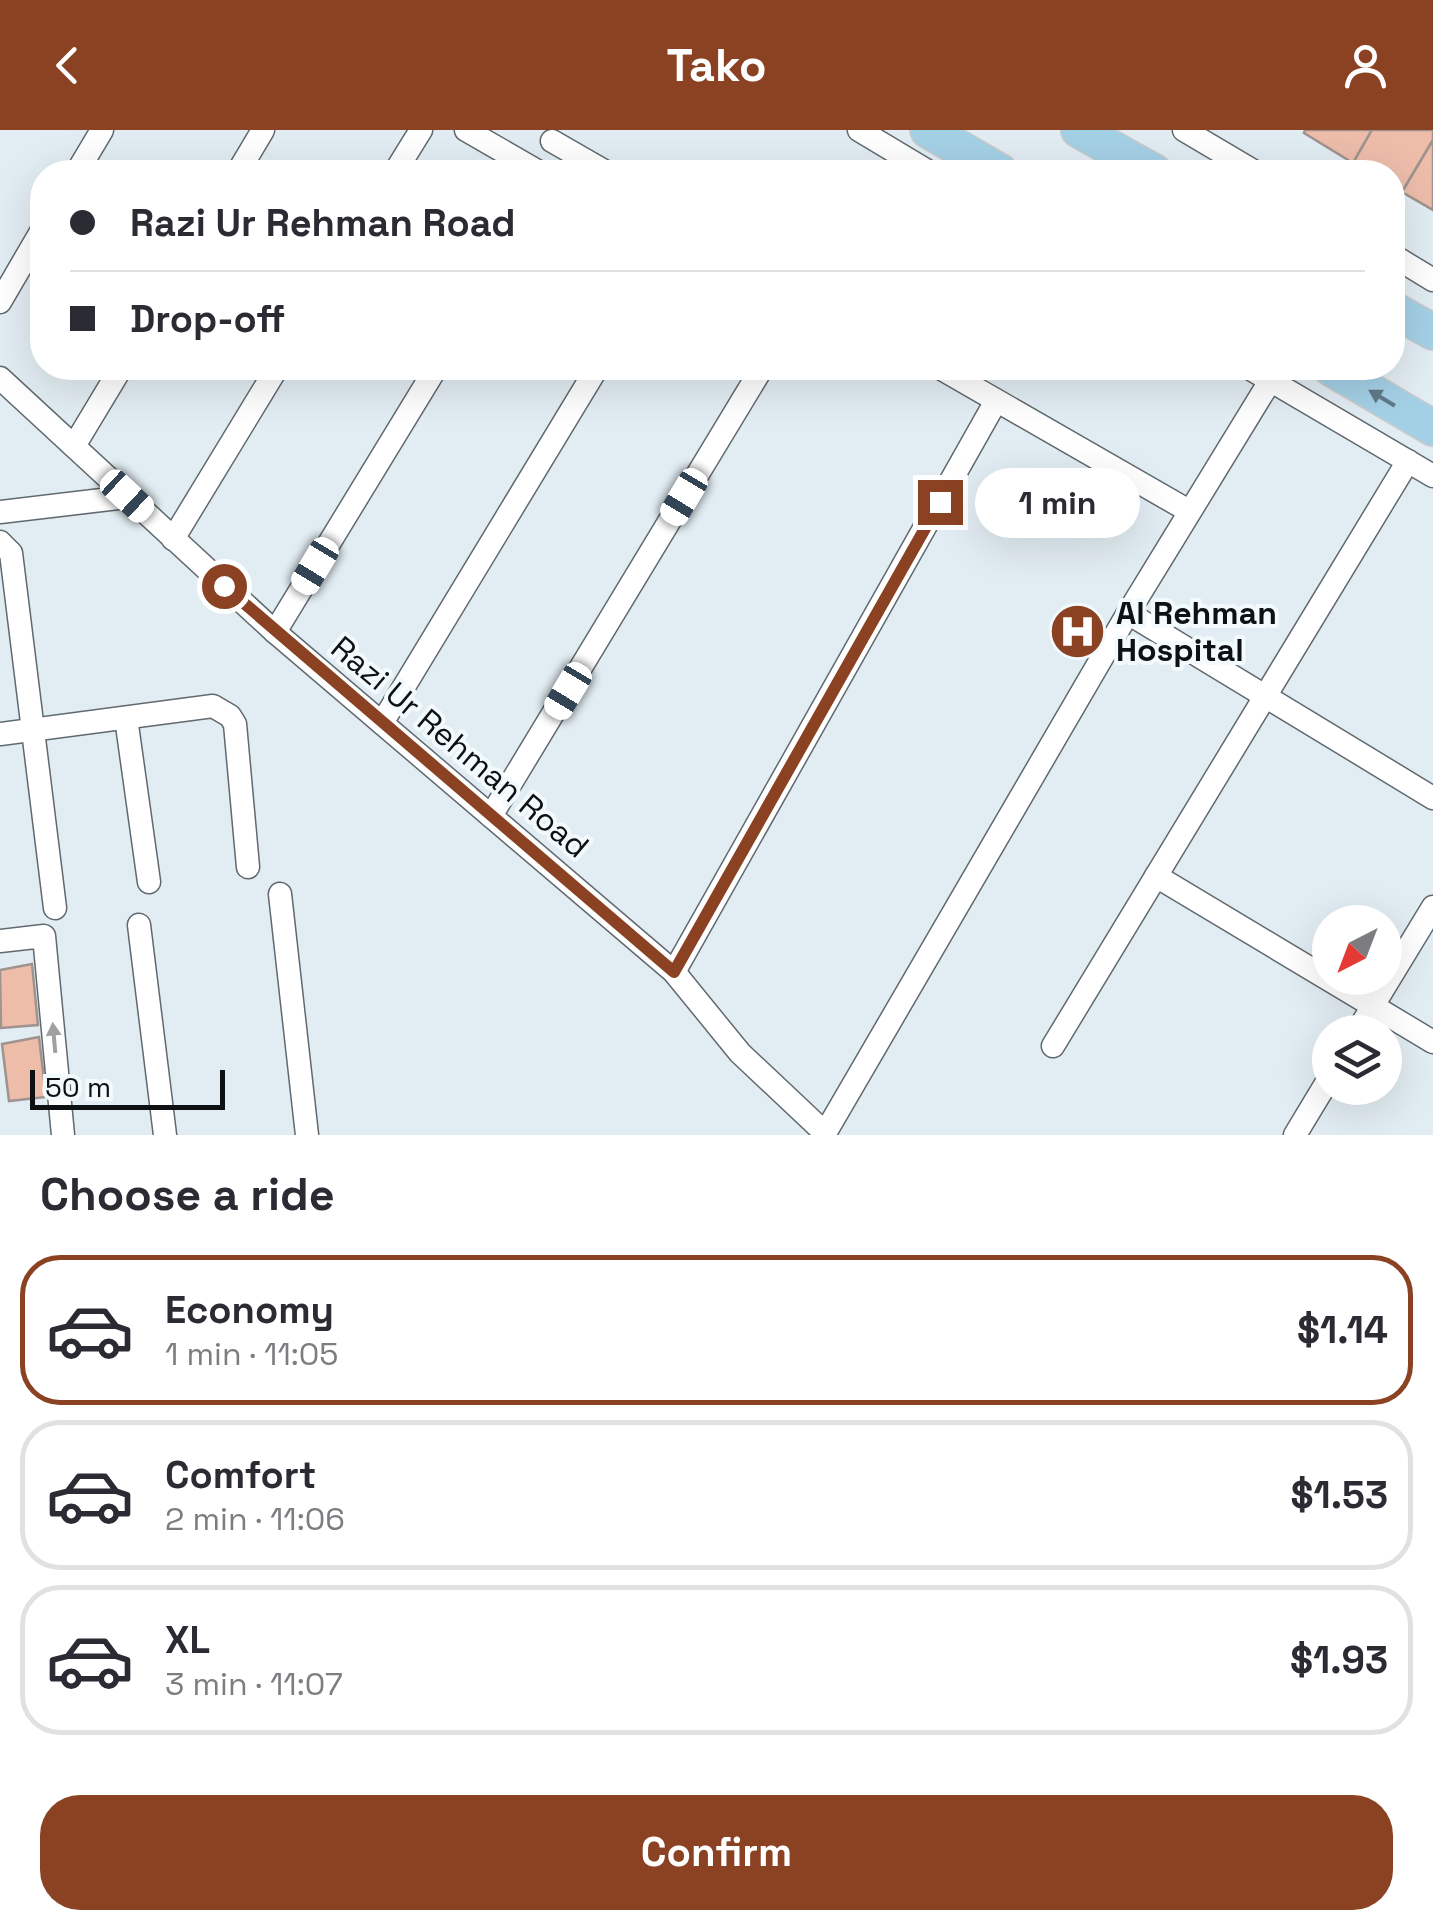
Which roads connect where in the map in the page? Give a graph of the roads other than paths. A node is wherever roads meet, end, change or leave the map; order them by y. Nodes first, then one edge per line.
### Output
1 (102, 130) edge
2 (263, 130) edge
3 (421, 130) edge
4 (466, 130) edge
5 (859, 130) edge
6 (928, 130) edge
7 (1079, 130) edge
8 (1184, 130) edge
9 (556, 136) edge
10 (83, 160) edge
11 (245, 160) edge
12 (402, 160) edge
13 (517, 160) edge
14 (542, 160) edge
15 (589, 160) edge
16 (909, 160) edge
17 (979, 160) edge
18 (1133, 160) edge
19 (1235, 160) edge
20 (30, 251) edge
21 (1405, 263) edge
22 (1433, 280) edge
23 (0, 302) edge
24 (1405, 316) edge
25 (1433, 332) edge
26 (0, 378) edge
27 (114, 380) edge
28 (269, 380) edge
29 (429, 380) edge
30 (590, 380) edge
31 (755, 380) edge
32 (960, 380) edge
33 (1262, 380) edge
34 (1279, 380) edge
35 (1351, 380) edge
36 (996, 401) junction
37 (1433, 428) edge
38 (74, 446) junction
39 (1408, 461) junction
40 (1433, 476) edge
41 (127, 496) junction
42 (1189, 511) junction
43 (0, 512) edge
44 (172, 538) junction
45 (0, 542) edge
46 (1128, 613) junction
47 (275, 632) junction
48 (1265, 696) junction
49 (126, 718) junction
50 (382, 723) junction
51 (31, 730) junction
52 (0, 734) edge
53 (1433, 798) edge
54 (492, 816) junction
55 (248, 867) dead end
56 (1156, 876) junction
57 (149, 882) dead end
58 (280, 894) dead end
59 (1433, 907) edge
60 (55, 908) dead end
61 (139, 925) dead end
62 (0, 941) edge
63 (674, 972) junction
64 (1373, 1006) junction
65 (1367, 1015) edge
66 (1433, 1042) edge
67 (1052, 1046) dead end
68 (1313, 1105) edge
69 (827, 1129) edge
70 (63, 1135) edge
71 (165, 1135) edge
72 (307, 1135) edge
73 (851, 1135) edge
74 (1295, 1135) edge

1 - 10 street
2 - 11 street
3 - 12 street
4 - 13 street
5 - 16 street
6 - 17 main road
7 - 18 main road
8 - 19 street
9 - 14 street
9 - 15 street
20 - 23 street
21 - 22 street
24 - 25 main road
26 - 38 street, Razi Ur Rehman Road
27 - 38 street
28 - 44 street
29 - 47 street
30 - 50 street
31 - 54 street
32 - 36 street
33 - 42 street
34 - 39 street
37 -> 35 main road
36 - 42 street
36 - 63 street
38 - 41 street, Razi Ur Rehman Road
39 - 40 street
39 - 48 street
41 - 43 street
41 - 44 street, Razi Ur Rehman Road
42 - 46 street
44 - 47 street, Razi Ur Rehman Road
45 - 51 street
46 - 48 street
46 - 69 street
47 - 50 street, Razi Ur Rehman Road
48 - 53 street
48 - 56 street
49 - 51 street
49 - 55 street
49 - 57 street
50 - 54 street, Razi Ur Rehman Road
51 - 52 street
51 - 60 street
54 - 63 street, Razi Ur Rehman Road
56 - 64 street
56 - 67 street
58 - 72 street
59 - 64 street
61 - 71 street
70 -> 62 street
63 - 69 street, Razi Ur Rehman Road
64 - 65 street
64 - 66 street
68 - 74 street
69 - 73 street, Razi Ur Rehman Road

